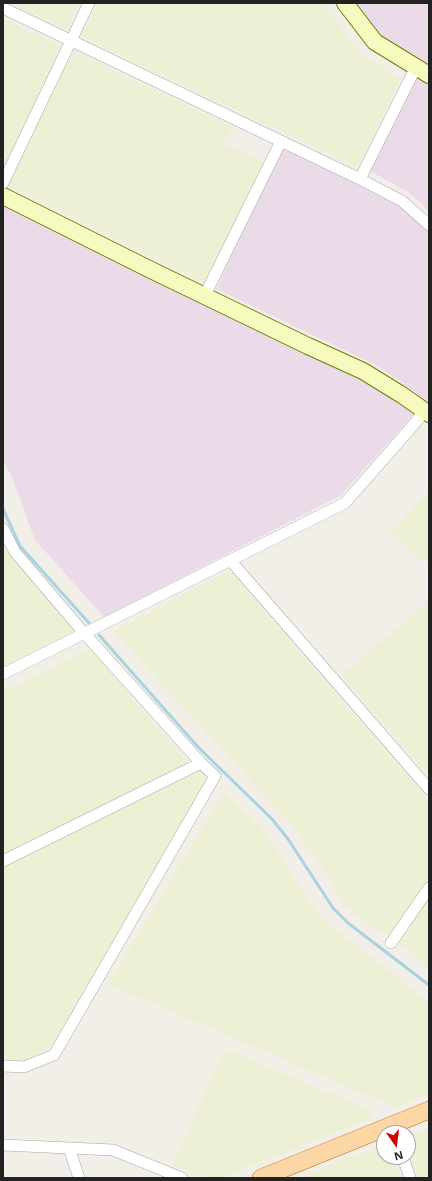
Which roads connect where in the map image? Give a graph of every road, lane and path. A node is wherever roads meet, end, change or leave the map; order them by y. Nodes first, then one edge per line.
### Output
1 (89, 3) edge
2 (345, 3) edge
3 (3, 8) edge
4 (71, 40) junction
5 (423, 71) edge
6 (281, 141) junction
7 (360, 179) junction
8 (3, 183) edge
9 (3, 196) edge
10 (429, 226) edge
11 (205, 295) junction
12 (427, 413) edge
13 (3, 529) edge
14 (230, 560) junction
15 (84, 632) junction
16 (3, 674) edge
17 (200, 763) junction
18 (429, 789) edge
19 (3, 861) edge
20 (429, 888) edge
21 (391, 943) dead end
22 (3, 1066) edge
23 (429, 1110) edge
24 (401, 1125) edge
25 (376, 1135) edge
26 (3, 1145) edge
27 (69, 1148) junction
28 (406, 1165) edge
29 (79, 1178) edge
30 (182, 1178) edge
31 (261, 1178) edge
32 (410, 1178) edge

1 - 4 street
2 - 5 street
3 - 4 street
4 - 6 street
4 - 8 street
5 - 7 street
6 - 7 street
6 - 11 street
7 - 10 street
9 - 11 street
11 - 12 street
12 - 14 street
13 - 15 street
14 - 15 street
14 - 18 street
15 - 16 street
15 - 17 street
17 - 19 street
17 - 22 street
20 - 21 street
23 - 24 main road
25 - 31 main road
26 - 27 street
27 - 29 street
27 - 30 street
28 - 32 street

